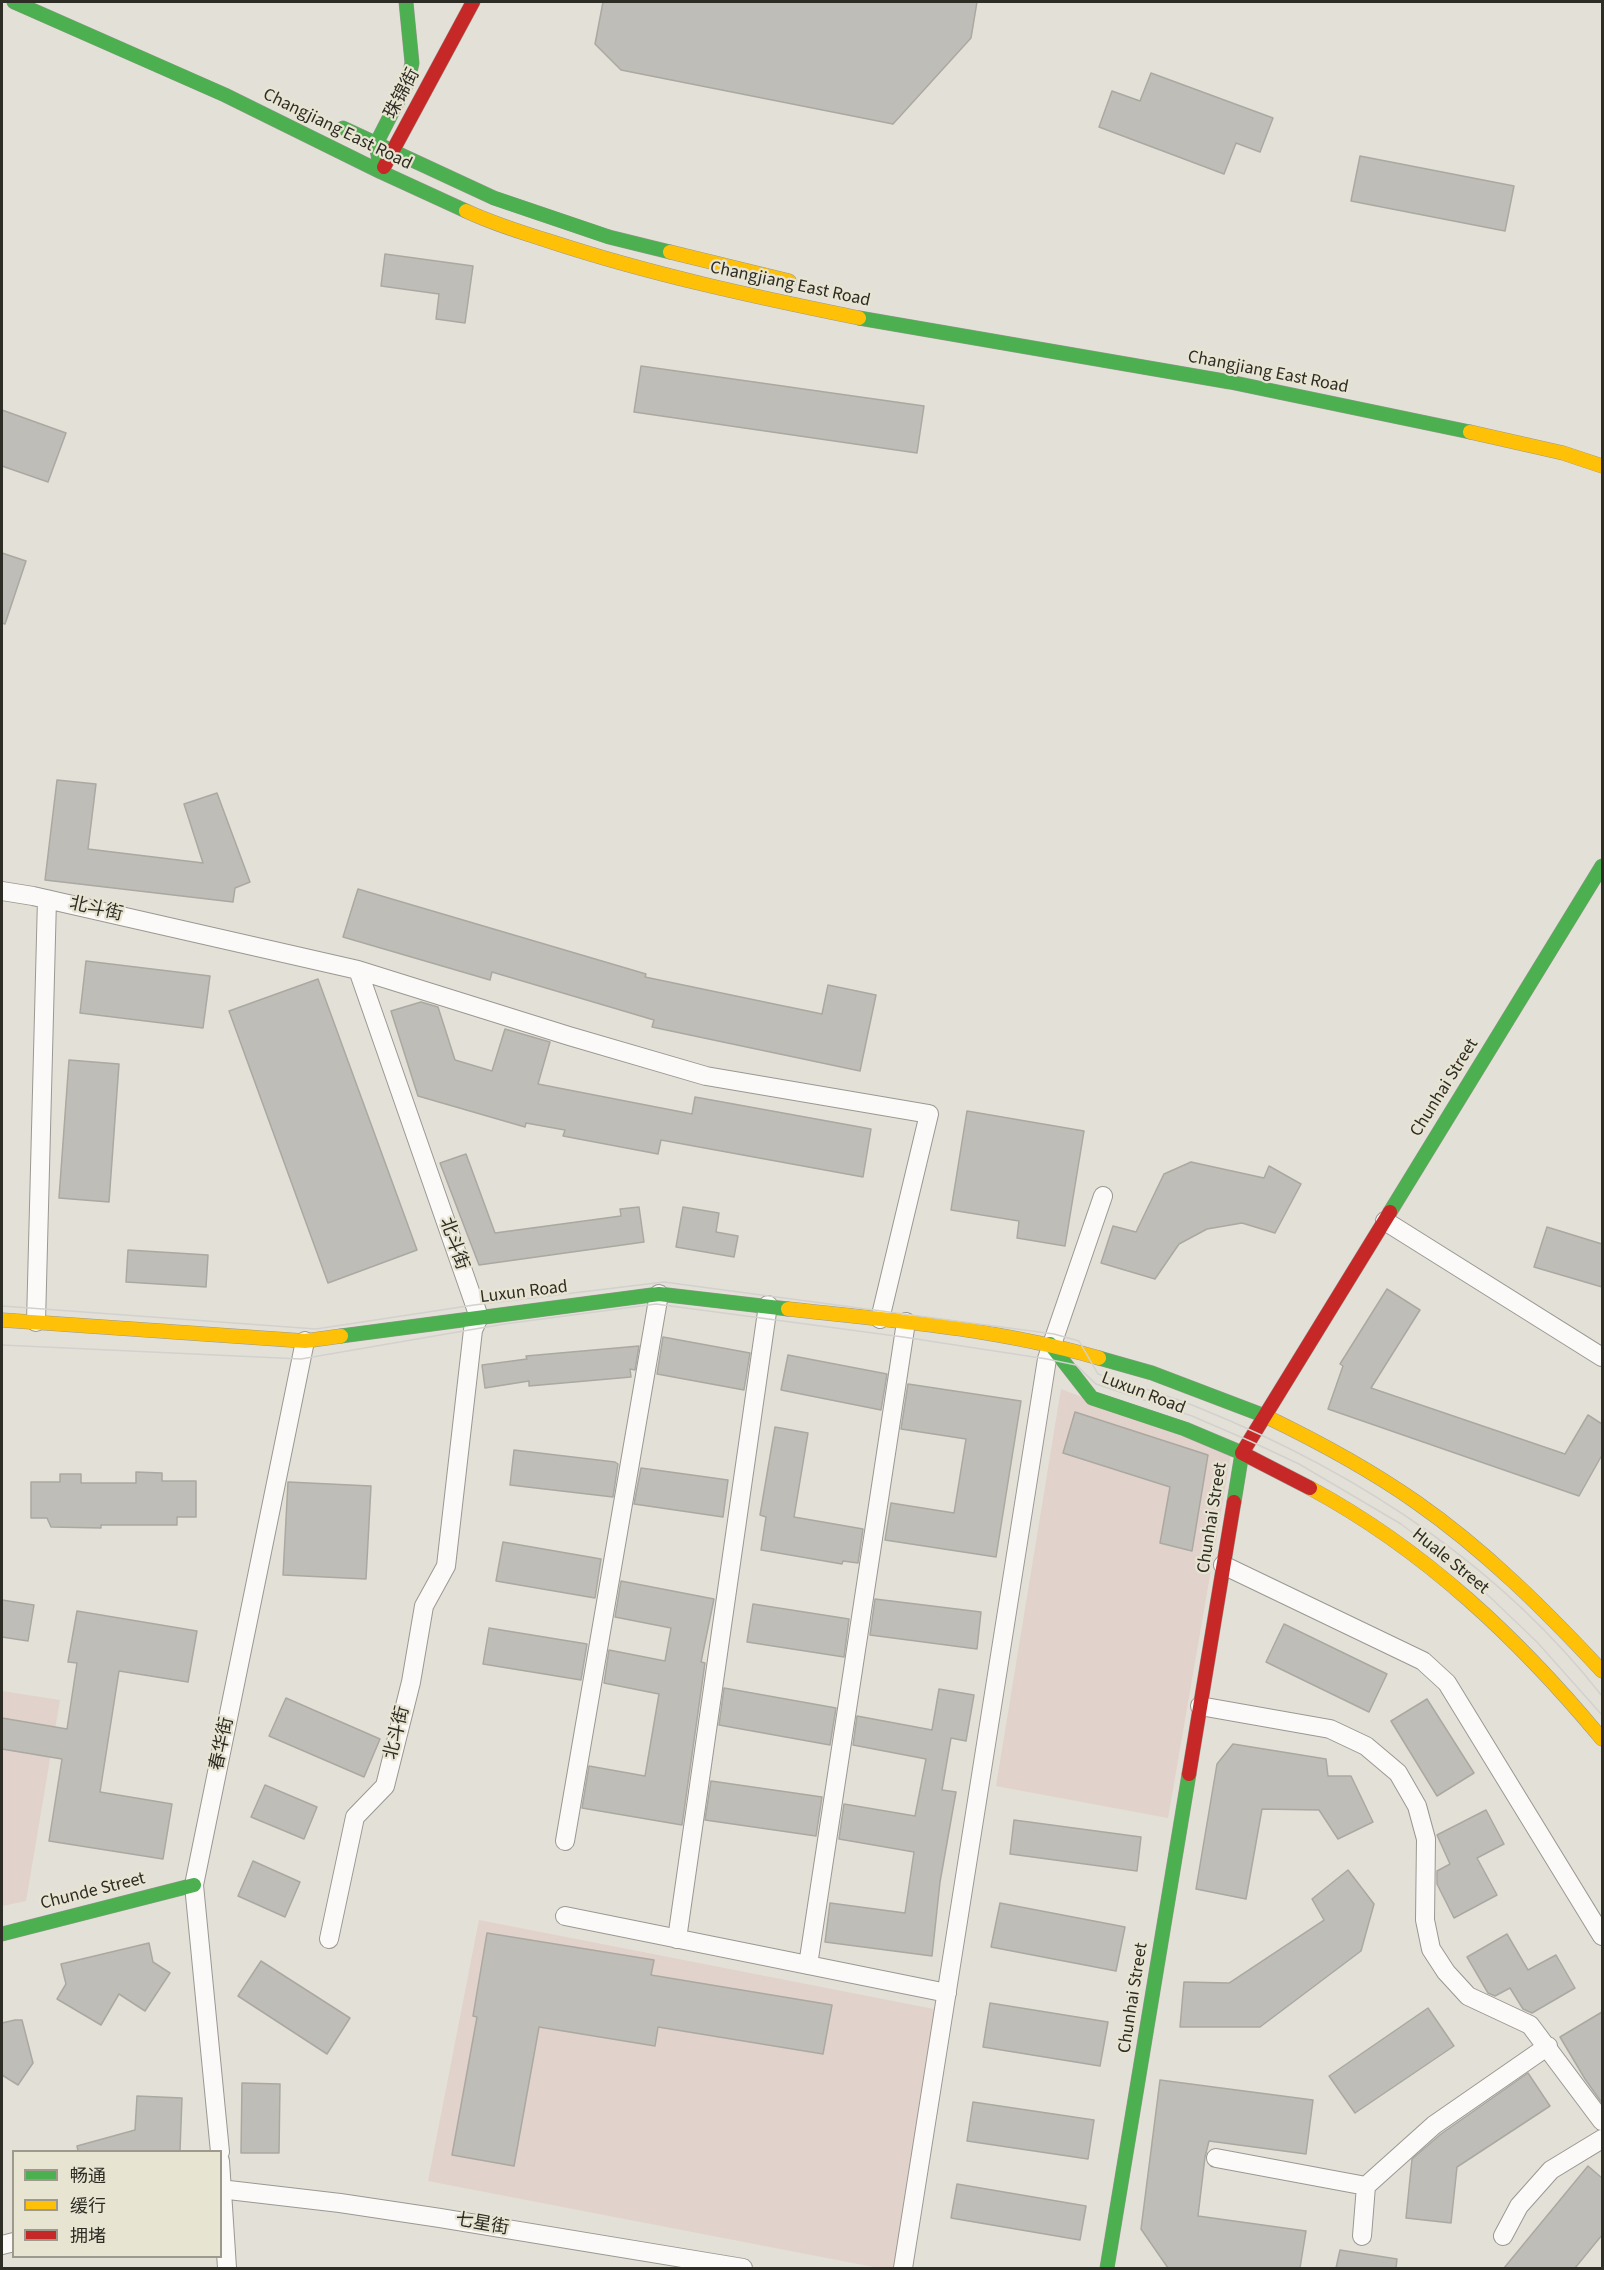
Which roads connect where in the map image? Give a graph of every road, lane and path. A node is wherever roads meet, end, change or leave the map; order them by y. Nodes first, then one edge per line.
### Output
1 (14, 2) edge
2 (406, 2) edge
3 (473, 2) edge
4 (334, 124) dead end
5 (376, 144) junction
6 (392, 152) junction
7 (381, 172) junction
8 (797, 283) dead end
9 (1602, 466) edge
10 (1602, 866) edge
11 (2, 891) edge
12 (46, 899) junction
13 (358, 970) junction
14 (1103, 1197) dead end
15 (1385, 1221) junction
16 (659, 1294) junction
17 (768, 1305) junction
18 (479, 1317) junction
19 (880, 1319) junction
20 (2, 1320) edge
21 (36, 1322) junction
22 (906, 1322) junction
23 (305, 1341) junction
24 (1050, 1344) junction
25 (1602, 1357) edge
26 (1265, 1416) junction
27 (1242, 1453) junction
28 (1224, 1565) junction
29 (1602, 1671) edge
30 (1200, 1706) junction
31 (1602, 1739) edge
32 (565, 1840) dead end
33 (194, 1885) junction
34 (564, 1916) dead end
35 (2, 1934) edge
36 (1602, 1936) edge
37 (329, 1939) dead end
38 (678, 1939) junction
39 (808, 1965) junction
40 (947, 1993) junction
41 (1548, 2046) junction
42 (1602, 2121) edge
43 (1602, 2139) edge
44 (220, 2150) edge
45 (1216, 2158) dead end
46 (1366, 2186) junction
47 (222, 2189) edge
48 (1362, 2236) dead end
49 (1503, 2236) dead end
50 (227, 2268) edge
51 (743, 2268) edge
52 (903, 2268) edge
53 (1107, 2268) edge

1 - 7 main road, Changjiang East Road
2 - 5 main road, 珠锦街
3 - 6 main road, 珠锦街
4 - 5 main road, Changjiang East Road
5 - 6 main road, Changjiang East Road
5 - 7 main road
6 - 7 main road, 珠锦街
6 - 8 main road, Changjiang East Road
7 - 9 main road, Changjiang East Road
10 - 15 main road, Chunhai Street
11 - 12 street, 北斗街
12 - 13 street, 北斗街
12 - 21 street
13 - 18 street, 北斗街
13 - 19 street
14 - 24 street
15 - 25 street
15 - 26 main road, Chunhai Street
16 - 17 main road, Luxun Road
16 - 18 main road, Luxun Road
16 - 32 street
17 - 19 main road, Luxun Road
17 - 38 street
18 - 23 main road, Luxun Road
18 - 37 street, 北斗街
19 - 22 main road, Luxun Road
20 - 21 main road, Luxun Road
21 - 23 main road, Luxun Road
22 - 24 main road, Luxun Road
22 - 39 street
23 - 33 street, 春华街
24 - 26 main road, Luxun Road
24 - 27 main road, Luxun Road
24 - 40 street
26 - 27 main road, Chunhai Street
26 - 29 main road, Huale Street
27 - 28 main road, Chunhai Street
27 - 31 main road, Huale Street
28 - 30 main road, Chunhai Street
28 - 36 street
30 - 41 street
30 - 53 main road, Chunhai Street
33 - 35 main road, Chunde Street
33 - 44 street, 春华街
34 - 38 street
38 - 39 street
39 - 40 street
40 - 52 street
41 - 42 street
41 - 46 street
43 - 49 street
45 - 46 street
46 - 48 street
47 - 50 street
47 - 51 street, 七星街

